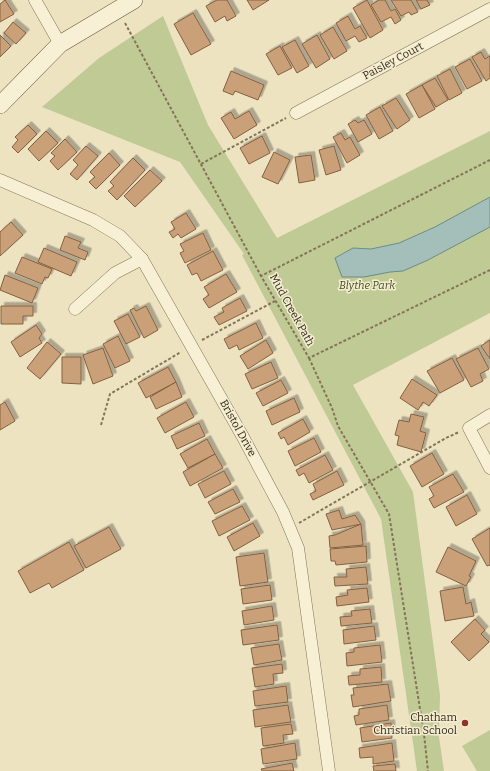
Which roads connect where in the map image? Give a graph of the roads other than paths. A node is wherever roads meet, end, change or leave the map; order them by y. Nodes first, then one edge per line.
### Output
1 (35, 0) edge
2 (134, 0) edge
3 (490, 9) edge
4 (60, 44) junction
5 (0, 105) edge
6 (296, 112) road end
7 (0, 180) edge
8 (142, 259) junction
9 (75, 309) dead end
10 (490, 415) edge
11 (490, 468) edge
12 (329, 771) edge

1 - 4 street
2 - 4 street
3 - 6 street, Paisley Court
4 - 5 street
7 - 8 street, Bristol Drive
8 - 9 street
8 - 12 street, Bristol Drive
10 - 11 street

